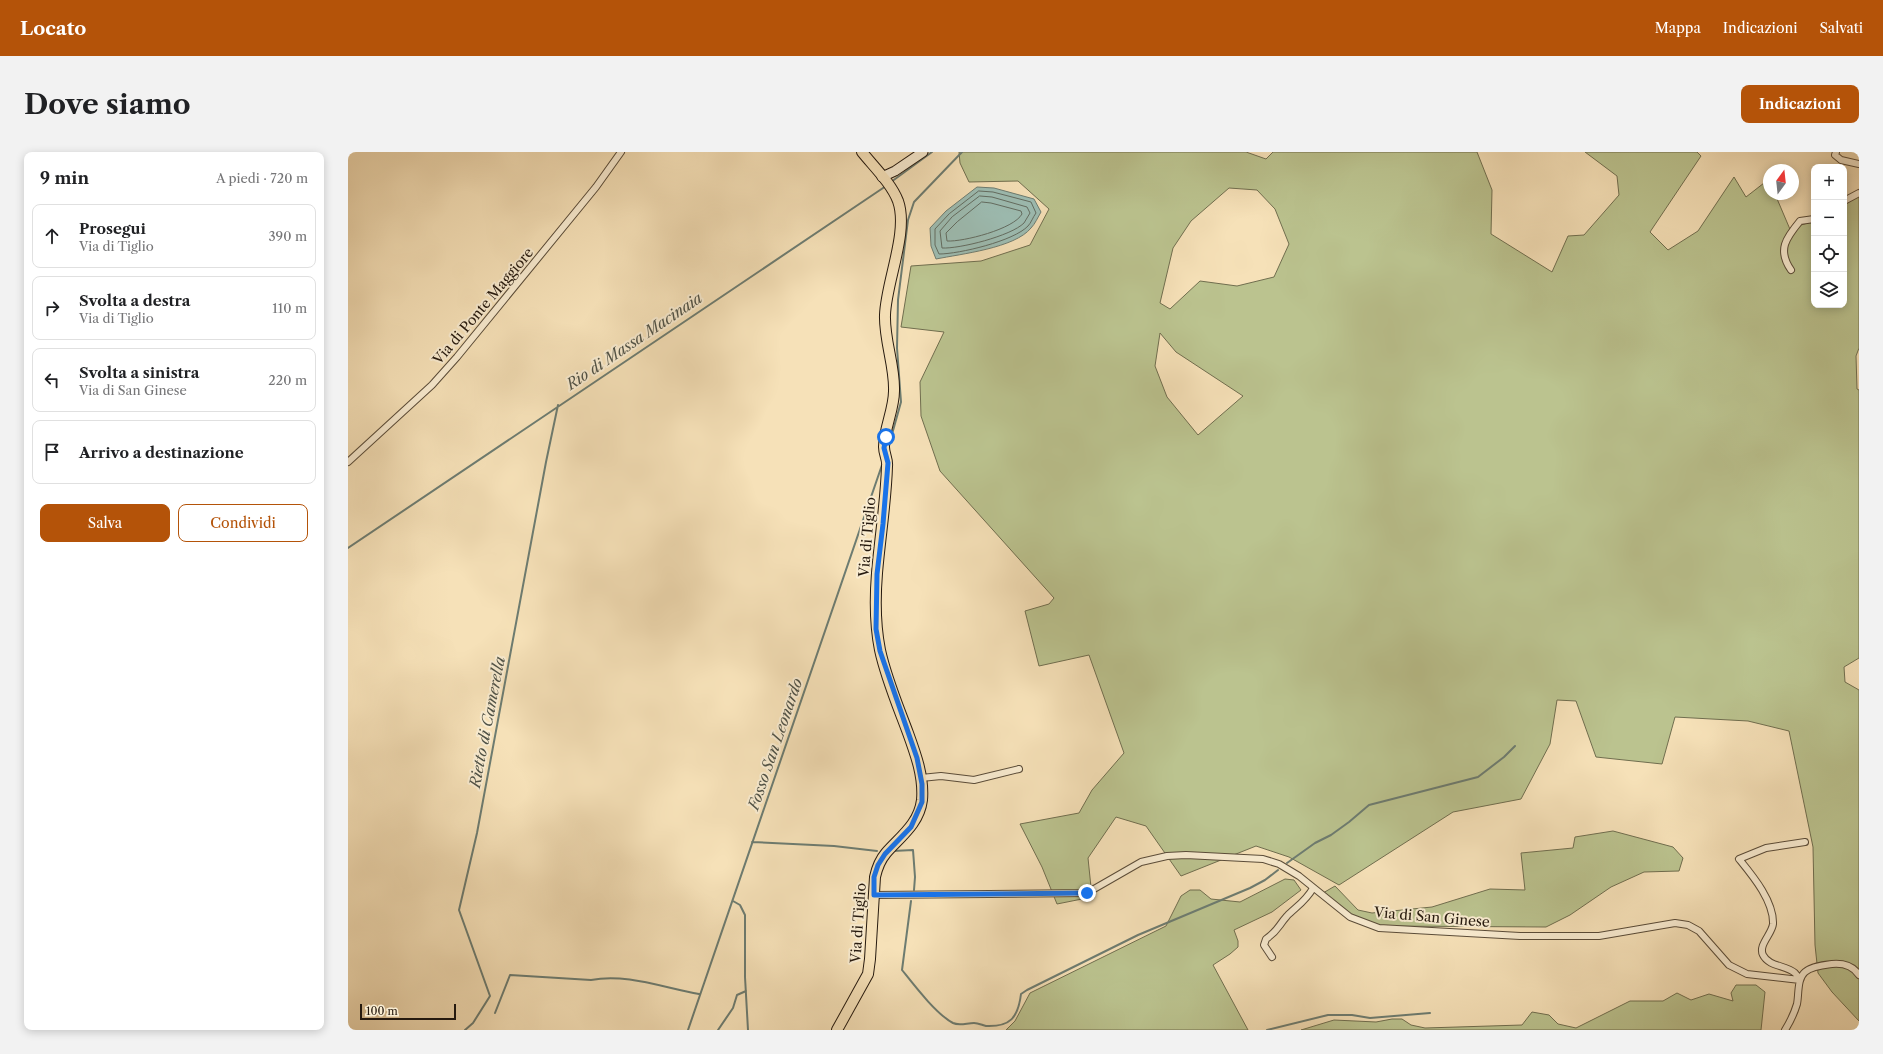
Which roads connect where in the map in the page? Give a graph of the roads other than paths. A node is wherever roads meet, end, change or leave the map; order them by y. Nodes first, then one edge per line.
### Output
1 (621, 152) edge
2 (862, 152) edge
3 (923, 152) edge
4 (1836, 152) edge
5 (1859, 164) edge
6 (886, 182) junction
7 (1859, 193) edge
8 (1846, 200) edge
9 (1811, 220) edge
10 (1792, 270) dead end
11 (348, 462) edge
12 (1019, 769) dead end
13 (921, 778) junction
14 (1805, 842) dead end
15 (1313, 888) junction
16 (874, 895) junction
17 (1272, 957) dead end
18 (1859, 975) edge
19 (1800, 980) junction
20 (837, 1030) edge
21 (1785, 1030) edge

1 - 11 street, Via di Ponte Maggiore
2 - 6 main road, Via di Tiglio
3 - 6 street
4 - 5 street
6 - 13 main road, Via di Tiglio
7 - 8 street
9 - 10 street
12 - 13 street
13 - 16 main road, Via di Tiglio
14 - 19 street
15 - 16 street, Via di San Ginese
15 - 17 street
15 - 19 street, Via di San Ginese
16 - 20 main road, Via di Tiglio
18 - 19 street
19 - 21 street

